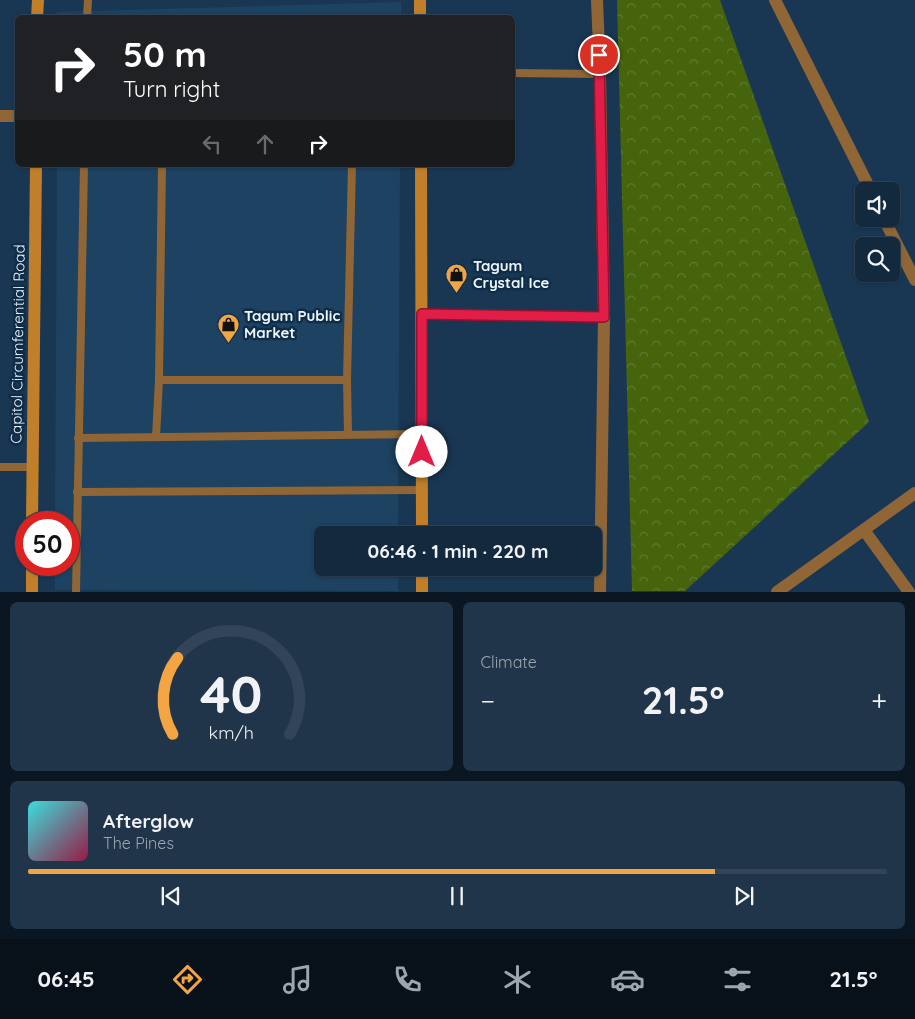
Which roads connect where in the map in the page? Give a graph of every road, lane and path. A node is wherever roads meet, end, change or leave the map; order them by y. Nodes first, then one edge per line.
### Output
1 (38, 0) edge
2 (88, 0) edge
3 (420, 0) edge
4 (597, 0) edge
5 (775, 0) edge
6 (37, 15) edge
7 (88, 15) edge
8 (420, 15) edge
9 (515, 73) edge
10 (600, 74) junction
11 (0, 116) edge
12 (15, 116) edge
13 (36, 167) edge
14 (84, 167) edge
15 (162, 167) edge
16 (352, 167) edge
17 (421, 167) edge
18 (866, 182) edge
19 (888, 227) edge
20 (915, 280) edge
21 (422, 314) junction
22 (604, 317) junction
23 (159, 380) junction
24 (347, 380) junction
25 (348, 434) junction
26 (422, 434) junction
27 (156, 436) junction
28 (78, 438) junction
29 (0, 466) edge
30 (33, 468) junction
31 (422, 490) junction
32 (77, 492) junction
33 (915, 493) edge
34 (32, 511) edge
35 (422, 526) edge
36 (864, 530) junction
37 (32, 576) edge
38 (422, 576) edge
39 (32, 592) edge
40 (76, 592) edge
41 (422, 592) edge
42 (600, 592) edge
43 (777, 592) edge
44 (909, 592) edge

1 - 6 main road
2 - 7 lane
3 - 8 main road
4 - 10 street
5 - 18 street
9 - 10 lane
10 - 22 street
11 - 12 street
13 - 30 main road, Capitol Circumferential Road
14 - 28 lane
15 - 23 lane
16 - 24 lane
17 - 21 main road
19 - 20 street
21 - 22 lane
21 - 26 main road
22 - 42 street
23 - 24 lane
23 - 27 lane
24 - 25 lane
25 - 26 lane
25 - 27 lane
26 - 31 main road
27 - 28 lane
28 - 32 lane
29 - 30 lane
30 - 34 main road, Capitol Circumferential Road
31 - 32 lane
31 - 35 main road
32 - 40 lane
33 - 36 street
36 - 43 street
36 - 44 street
37 - 39 main road
38 - 41 main road

